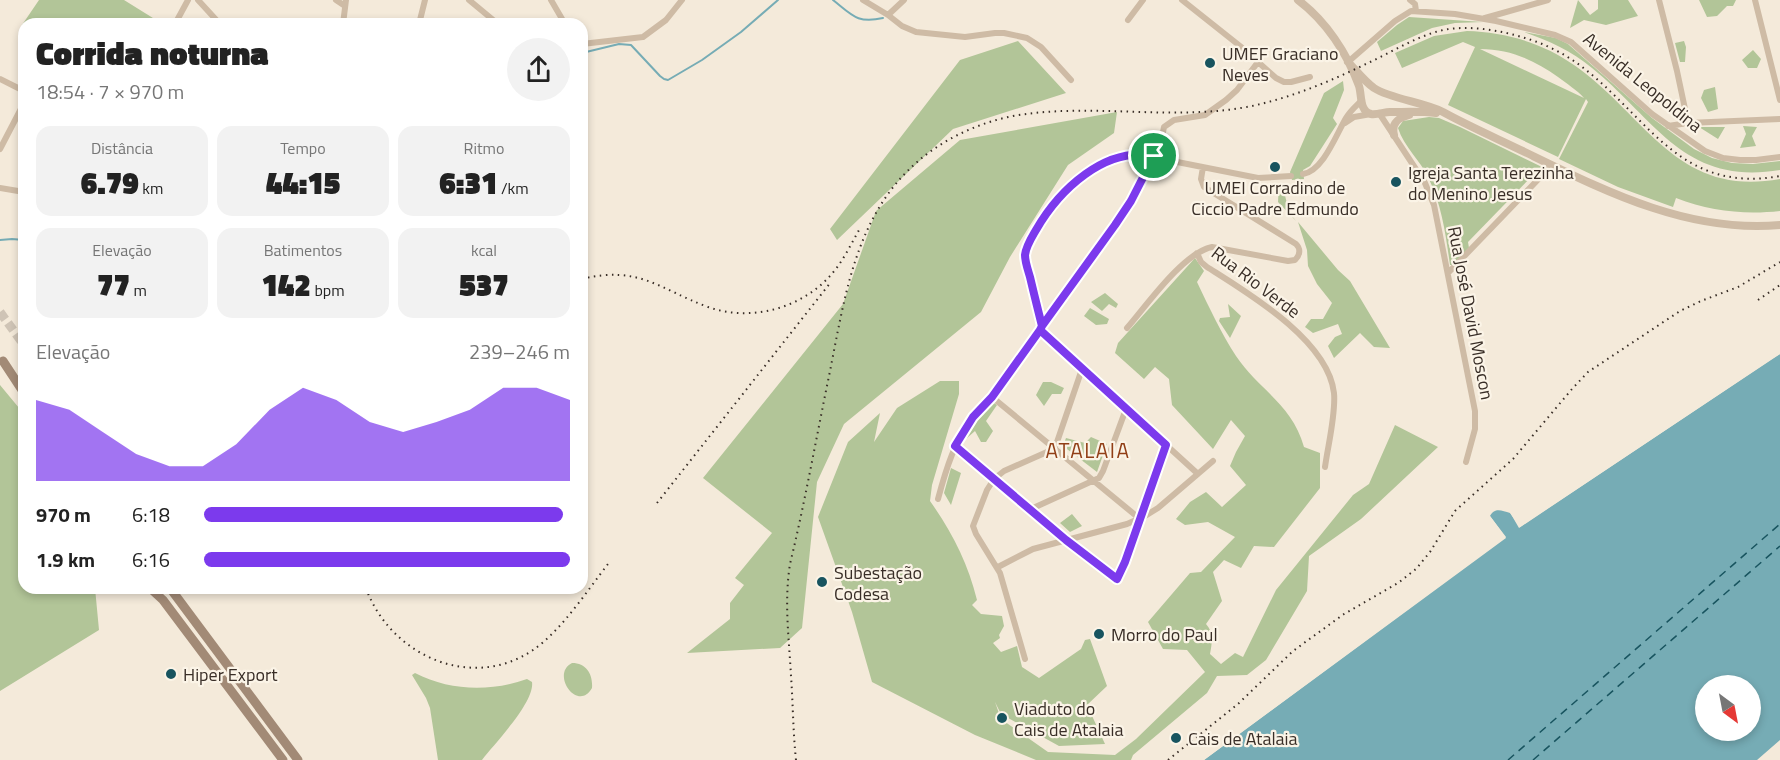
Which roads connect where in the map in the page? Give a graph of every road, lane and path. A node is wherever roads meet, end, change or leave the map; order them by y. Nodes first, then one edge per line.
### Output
1 (188, 0) edge
2 (198, 0) edge
3 (336, 0) edge
4 (426, 0) edge
5 (469, 0) edge
6 (550, 0) edge
7 (681, 0) edge
8 (863, 0) edge
9 (904, 0) edge
10 (1143, 0) edge
11 (1182, 0) edge
12 (1298, 0) edge
13 (1410, 0) edge
14 (1548, 0) edge
15 (1659, 0) edge
16 (1755, 0) edge
17 (346, 3) edge
18 (1416, 11) junction
19 (888, 15) junction
20 (179, 18) edge
21 (214, 18) edge
22 (344, 18) edge
23 (421, 18) edge
24 (491, 18) edge
25 (561, 18) edge
26 (1482, 18) junction
27 (1128, 20) dead end
28 (588, 43) edge
29 (1258, 62) junction
30 (1348, 62) junction
31 (1310, 77) dead end
32 (0, 79) edge
33 (1071, 80) dead end
34 (18, 88) edge
35 (1378, 90) junction
36 (1362, 100) junction
37 (1780, 100) edge
38 (1421, 112) junction
39 (1376, 113) junction
40 (18, 114) edge
41 (1449, 116) junction
42 (1780, 118) edge
43 (1688, 123) junction
44 (1342, 126) junction
45 (1668, 126) junction
46 (1394, 135) junction
47 (0, 149) edge
48 (1154, 156) junction
49 (1780, 157) edge
50 (1552, 165) junction
51 (1203, 167) junction
52 (1303, 174) dead end
53 (1291, 176) dead end
54 (0, 188) edge
55 (18, 191) edge
56 (1780, 225) edge
57 (1197, 253) junction
58 (1448, 273) junction
59 (1041, 328) junction
60 (1127, 328) dead end
61 (3, 362) dead end
62 (1082, 369) junction
63 (18, 384) edge
64 (992, 397) junction
65 (1126, 409) junction
66 (1166, 445) junction
67 (955, 446) junction
68 (1053, 448) junction
69 (1213, 461) dead end
70 (1466, 462) dead end
71 (1326, 466) dead end
72 (1198, 474) junction
73 (994, 479) junction
74 (1094, 481) junction
75 (939, 499) dead end
76 (1031, 509) junction
77 (1140, 519) junction
78 (1066, 540) junction
79 (998, 567) junction
80 (156, 594) edge
81 (174, 594) edge
82 (1025, 659) dead end
83 (283, 760) edge
84 (298, 760) edge

1 - 20 street
2 - 21 street
3 - 17 street
4 - 23 street
5 - 24 street
6 - 25 street
7 - 28 street
8 - 19 street
9 - 19 street
10 - 27 street
11 - 29 street
12 - 30 street
13 - 18 street
14 - 26 street
15 - 43 street
16 - 37 street
17 - 22 street
18 - 26 street, Avenida Leopoldina
18 - 30 street
19 - 33 street
26 - 45 street, Avenida Leopoldina
29 - 31 street
29 - 48 street
30 - 35 street
30 - 36 street
32 - 34 street
35 - 36 street
35 - 39 street
35 - 41 street
36 - 39 street
36 - 44 street
38 - 39 street
38 - 41 street
38 - 46 street
39 - 44 street
39 - 46 street, Rua José David Moscon
40 - 47 street
41 - 50 street
42 - 43 street
43 - 45 street
44 - 52 street
45 - 49 street, Avenida Leopoldina
46 - 58 street, Rua José David Moscon
48 - 51 street
48 - 59 street
48 - 59 street
50 - 56 street
50 - 58 street
51 - 53 street
51 - 57 street
54 - 55 street
57 - 60 street
57 - 71 street, Rua Rio Verde
58 - 70 street, Rua José David Moscon
59 - 62 street
59 - 64 street
61 - 63 main road
62 - 65 street
62 - 68 street
64 - 67 street
64 - 68 street
65 - 66 street
65 - 74 street
66 - 72 street
66 - 77 street
67 - 73 street
67 - 75 street
68 - 73 street
68 - 74 street
69 - 72 street
72 - 77 street
73 - 76 street
73 - 79 street
74 - 76 street
74 - 77 street
76 - 78 street
77 - 78 street
77 - 78 street
78 - 79 street
79 - 82 street
80 - 83 main road
81 - 84 main road

